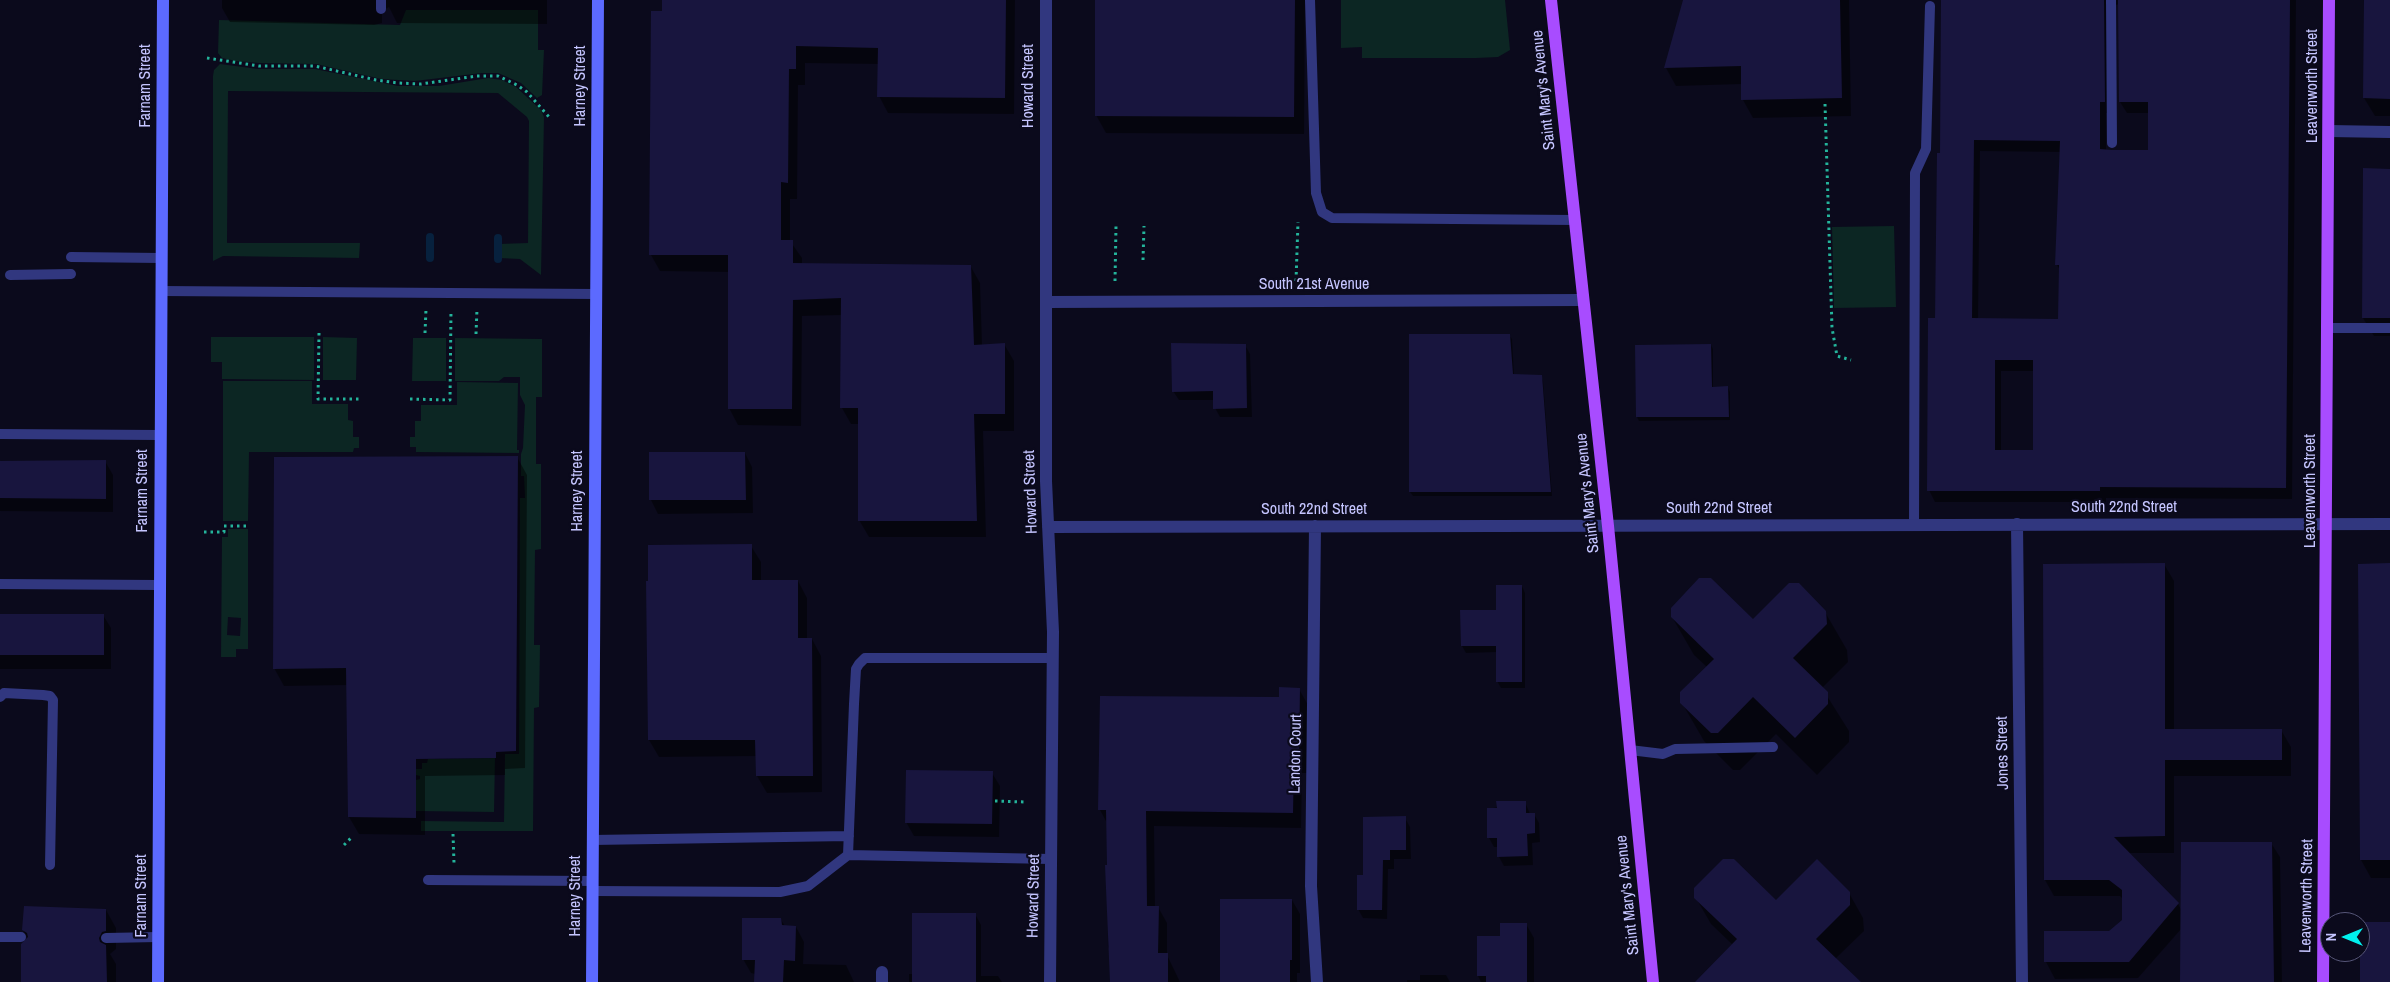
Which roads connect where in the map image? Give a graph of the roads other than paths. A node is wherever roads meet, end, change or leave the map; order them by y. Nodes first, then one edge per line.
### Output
1 (163, 0) edge
2 (598, 0) edge
3 (1046, 0) edge
4 (1310, 0) edge
5 (1551, 0) edge
6 (2111, 0) edge
7 (2329, 0) edge
8 (1930, 6) dead end
9 (2329, 131) junction
10 (2390, 132) edge
11 (2112, 143) dead end
12 (1575, 220) junction
13 (71, 257) dead end
14 (161, 258) junction
15 (71, 274) dead end
16 (10, 275) dead end
17 (161, 291) junction
18 (596, 294) junction
19 (1583, 300) junction
20 (1046, 302) junction
21 (2328, 328) junction
22 (2390, 328) edge
23 (0, 434) edge
24 (160, 435) junction
25 (2017, 524) junction
26 (2327, 524) junction
27 (2390, 524) edge
28 (1914, 525) junction
29 (1314, 526) junction
30 (1608, 526) junction
31 (1048, 527) junction
32 (0, 584) edge
33 (159, 585) junction
34 (1053, 658) junction
35 (0, 697) edge
36 (1773, 747) dead end
37 (1630, 750) junction
38 (849, 836) junction
39 (592, 840) junction
40 (848, 855) junction
41 (1051, 859) junction
42 (50, 865) dead end
43 (428, 880) dead end
44 (592, 886) junction
45 (0, 937) edge
46 (21, 937) dead end
47 (158, 937) junction
48 (106, 938) dead end
49 (158, 982) edge
50 (592, 982) edge
51 (1050, 982) edge
52 (1317, 982) edge
53 (1653, 982) edge
54 (2022, 982) edge
55 (2323, 982) edge

1 - 14 main road, Farnam Street
2 - 18 main road, Harney Street
3 - 20 street, Howard Street
4 - 12 lane
5 - 12 main road, Saint Mary's Avenue
6 - 11 lane
7 - 9 main road, Leavenworth Street
8 - 28 lane
9 - 10 street
9 - 21 main road, Leavenworth Street
12 - 19 main road, Saint Mary's Avenue
13 - 14 lane
14 - 17 main road, Farnam Street
15 - 16 lane
17 - 18 lane
17 - 24 main road, Farnam Street
18 - 39 main road, Harney Street
19 - 20 street, South 21st Avenue
19 - 30 main road, Saint Mary's Avenue
20 - 31 street, Howard Street
21 - 22 lane
21 - 26 main road, Leavenworth Street
23 - 24 lane
24 - 33 main road, Farnam Street
25 - 26 street, South 22nd Street
25 - 28 street, South 22nd Street
25 - 54 street, Jones Street
26 - 27 street, South 22nd Street
26 - 55 main road, Leavenworth Street
28 - 30 street, South 22nd Street
29 - 30 street, South 22nd Street
29 - 31 street, South 22nd Street
29 - 52 street, Landon Court
30 - 37 main road, Saint Mary's Avenue
31 - 34 street, Howard Street
32 - 33 lane
33 - 47 main road, Farnam Street
34 - 38 lane
34 - 41 street, Howard Street
35 - 42 lane
36 - 37 lane
37 - 53 main road, Saint Mary's Avenue
38 - 39 lane
38 - 40 lane
39 - 44 main road, Harney Street
40 - 41 lane
40 - 44 lane
41 - 51 street, Howard Street
43 - 44 lane
44 - 50 main road, Harney Street
45 - 46 lane
47 - 48 lane
47 - 49 main road, Farnam Street

